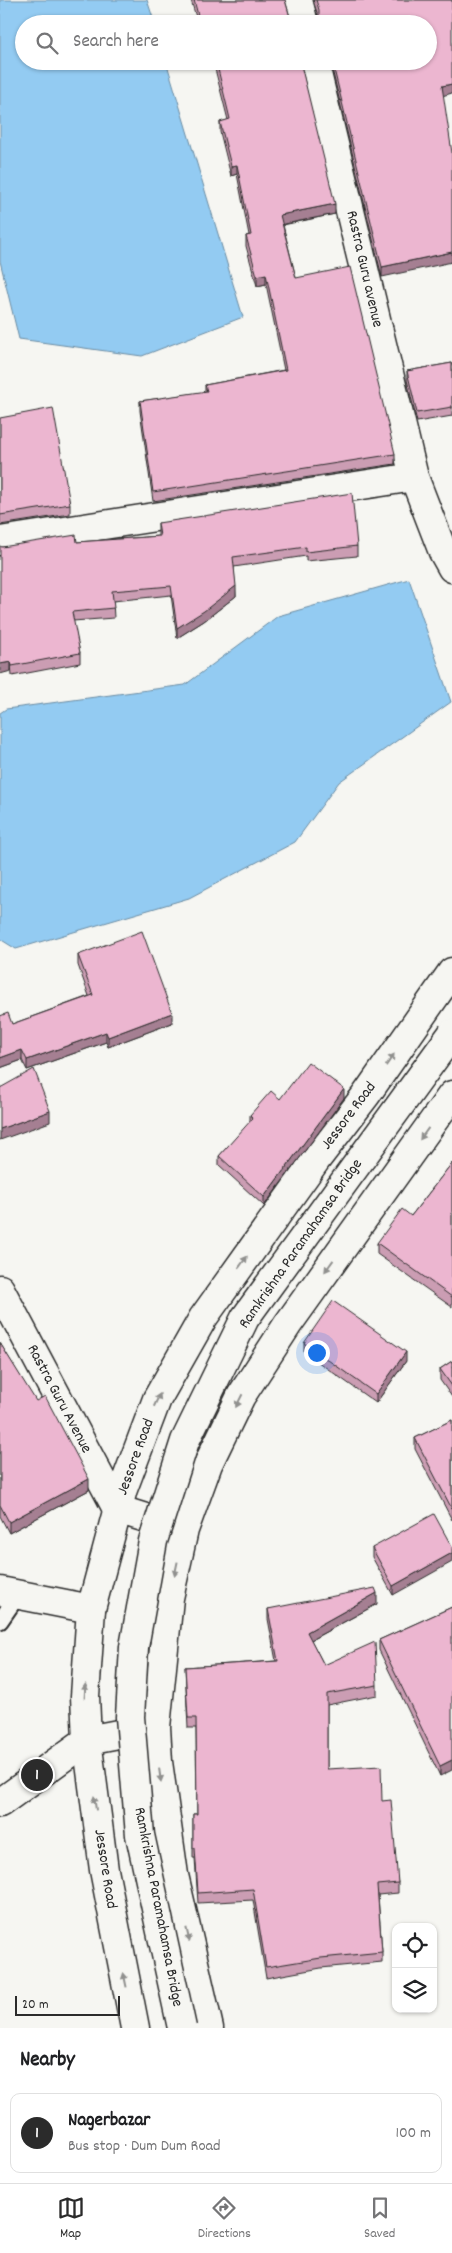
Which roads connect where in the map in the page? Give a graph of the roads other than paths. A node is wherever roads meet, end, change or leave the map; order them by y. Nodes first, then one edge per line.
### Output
1 (298, 0) edge
2 (302, 15) edge
3 (316, 70) edge
4 (414, 477) junction
5 (0, 540) edge
6 (452, 568) edge
7 (452, 972) edge
8 (452, 1034) edge
9 (451, 1098) edge
10 (0, 1289) edge
11 (117, 1509) junction
12 (184, 1530) junction
13 (9, 1593) edge
14 (91, 1609) junction
15 (0, 1621) edge
16 (156, 1727) junction
17 (87, 1740) junction
18 (0, 1803) edge
19 (135, 2028) edge
20 (182, 2028) edge
21 (209, 2028) edge

1 - 2 main road
3 - 4 main road, Rastra Guru avenue
4 - 5 main road
4 - 6 main road, Rastra Guru avenue
11 -> 7 main road, Jessore Road
8 - 20 main road, Ramkrishna Paramahamsa Bridge, bridge
9 -> 12 main road
10 - 11 main road, Rastra Guru Avenue
11 - 12 main road
11 - 14 main road, Jessore Road
12 -> 16 main road
13 - 14 main road
13 - 15 lane
17 -> 14 main road, Jessore Road
16 - 17 main road
16 -> 21 main road
17 - 18 main road
19 -> 17 main road, Jessore Road

